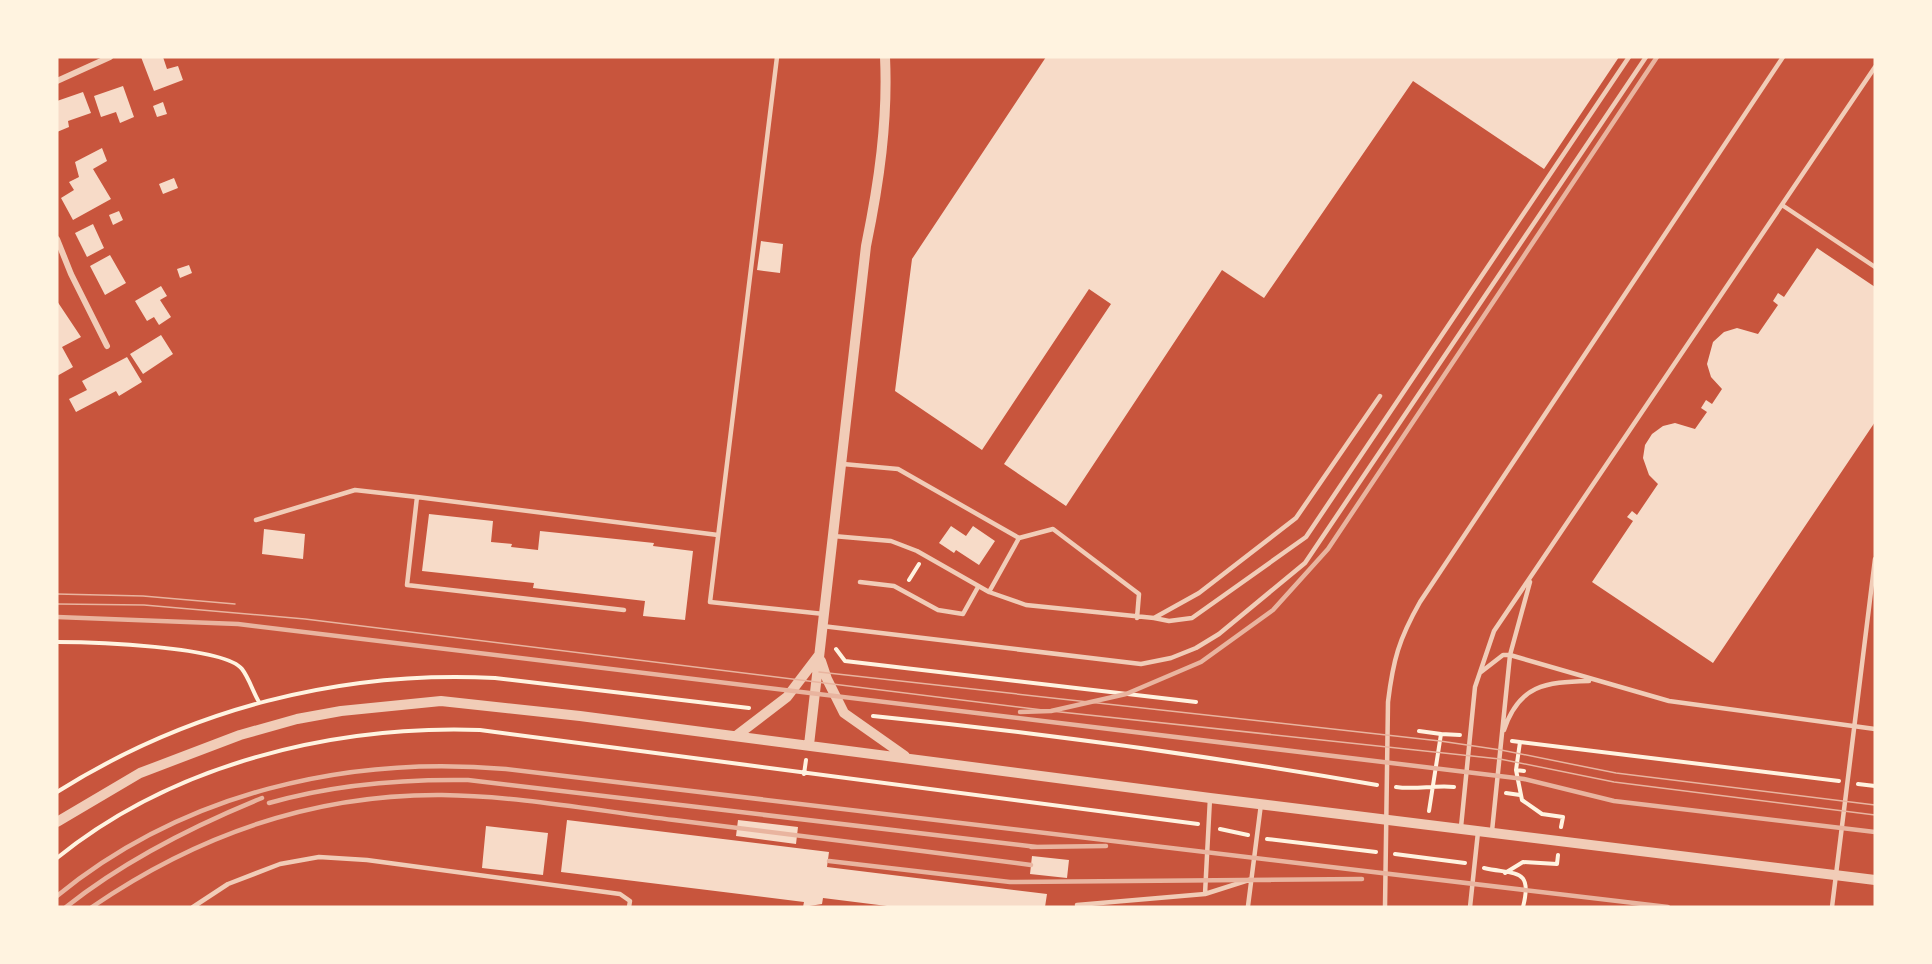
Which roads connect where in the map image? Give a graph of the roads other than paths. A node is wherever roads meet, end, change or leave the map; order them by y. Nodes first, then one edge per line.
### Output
1 (110, 57) edge
2 (777, 57) edge
3 (885, 57) edge
4 (1629, 57) edge
5 (1646, 57) edge
6 (1783, 57) edge
7 (1875, 67) edge
8 (57, 81) edge
9 (1782, 205) junction
10 (57, 239) edge
11 (1875, 267) edge
12 (107, 346) dead end
13 (1380, 396) dead end
14 (840, 464) junction
15 (417, 497) junction
16 (256, 520) dead end
17 (718, 535) junction
18 (832, 536) junction
19 (1019, 538) junction
20 (1875, 559) edge
21 (1532, 577) junction
22 (860, 582) dead end
23 (978, 587) junction
24 (989, 592) junction
25 (624, 610) dead end
26 (824, 614) junction
27 (1137, 618) junction
28 (1155, 618) junction
29 (822, 626) junction
30 (819, 655) junction
31 (1510, 655) junction
32 (1479, 675) junction
33 (1595, 681) junction
34 (1875, 729) edge
35 (736, 736) junction
36 (1501, 740) junction
37 (809, 745) junction
38 (906, 757) junction
39 (1210, 798) junction
40 (1261, 804) junction
41 (57, 822) edge
42 (1461, 827) junction
43 (1479, 830) junction
44 (1492, 831) junction
45 (1252, 879) junction
46 (1875, 880) edge
47 (1205, 894) junction
48 (1077, 905) dead end
49 (1248, 906) edge
50 (193, 907) edge
51 (629, 907) edge
52 (1385, 907) edge
53 (1470, 907) edge
54 (1832, 907) edge

1 - 8 street
2 - 17 lane
3 - 14 street
4 - 28 lane
5 - 29 lane
6 - 52 lane
7 - 9 lane
9 - 11 lane
9 - 21 lane
10 - 12 street
13 - 28 lane
14 - 18 street
14 - 19 lane
15 - 16 lane
15 - 17 lane
15 - 25 lane
17 - 26 lane
18 - 23 lane
18 - 26 street
19 - 24 lane
19 - 27 lane
20 - 54 lane
21 - 31 lane
21 - 32 lane
22 - 23 lane
23 - 24 lane
24 - 27 lane
26 - 29 street
27 - 28 lane
29 - 30 street
30 - 35 street
30 - 37 street
30 - 38 street
31 - 32 lane
31 - 33 lane
31 - 36 lane
32 - 42 lane
33 - 34 lane
33 - 36 lane
35 - 37 street
35 - 41 street
36 - 44 lane
37 - 38 street
38 - 39 street
39 - 40 street
39 - 47 lane
40 - 42 street
40 - 45 lane
42 - 43 street
43 - 44 street
43 - 53 lane
44 - 46 street
45 - 47 lane
45 - 49 lane
47 - 48 lane
50 - 51 lane

